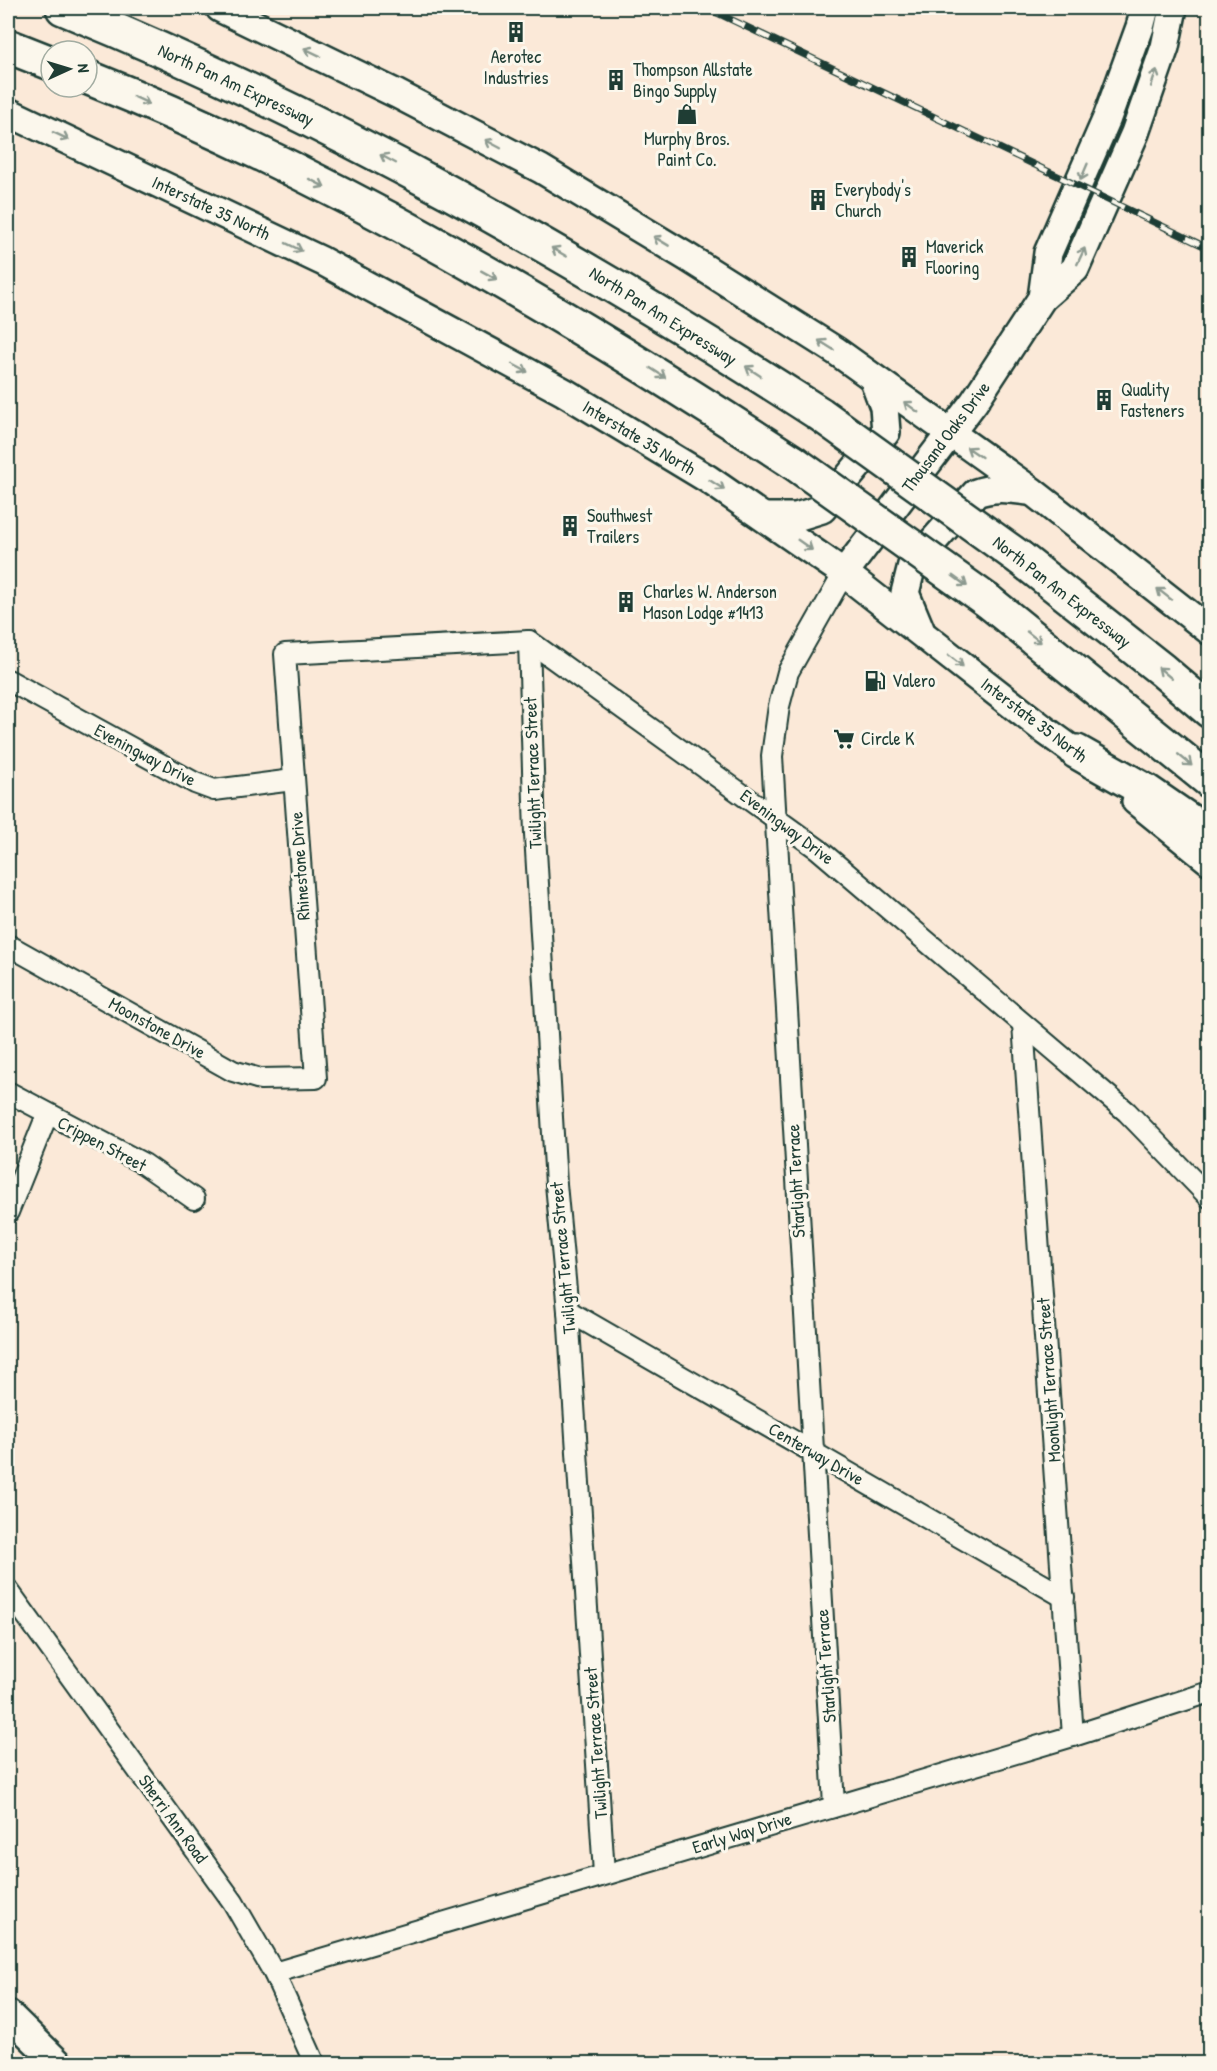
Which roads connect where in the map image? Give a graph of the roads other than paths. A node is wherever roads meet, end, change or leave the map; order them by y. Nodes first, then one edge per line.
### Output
1 (63, 8) edge
2 (220, 8) edge
3 (1144, 8) edge
4 (1173, 8) edge
5 (8, 46) edge
6 (39, 58) edge
7 (99, 83) edge
8 (8, 112) edge
9 (1042, 297) junction
10 (874, 380) junction
11 (949, 434) junction
12 (1033, 492) junction
13 (765, 517) junction
14 (844, 573) junction
15 (1209, 631) edge
16 (923, 634) junction
17 (529, 641) junction
18 (8, 680) edge
19 (1209, 711) edge
20 (1077, 752) junction
21 (293, 780) junction
22 (1209, 781) edge
23 (774, 816) junction
24 (1209, 835) edge
25 (1209, 861) edge
26 (8, 945) edge
27 (1023, 1024) junction
28 (316, 1078) joint
29 (8, 1092) edge
30 (47, 1115) junction
31 (1209, 1197) edge
32 (194, 1199) dead end
33 (8, 1212) edge
34 (568, 1311) junction
35 (813, 1452) junction
36 (8, 1590) edge
37 (1064, 1597) junction
38 (1209, 1692) edge
39 (1073, 1736) junction
40 (834, 1805) junction
41 (604, 1874) junction
42 (274, 1973) junction
43 (8, 2014) edge
44 (59, 2064) edge
45 (315, 2064) edge

19 -> 1 highway, North Pan Am Expressway, bridge
10 -> 2 main road
3 -> 9 main road, Thousand Oaks Drive
9 -> 4 main road, Thousand Oaks Drive
5 - 6 highway
7 -> 22 highway, bridge
8 -> 13 main road, Interstate 35 North
9 - 11 main road, Thousand Oaks Drive
11 -> 10 main road
10 - 13 main road
12 -> 11 main road
11 - 14 main road, Thousand Oaks Drive
15 -> 12 main road
12 - 16 main road
13 -> 14 main road, Interstate 35 North
14 - 16 main road, Interstate 35 North
14 - 23 street, Starlight Terrace
16 -> 20 main road, Interstate 35 North
17 - 21 street, Rhinestone Drive
17 - 23 street, Eveningway Drive
17 - 34 street, Twilight Terrace Street
18 - 21 street, Eveningway Drive
20 - 24 highway
20 - 25 main road, Interstate 35 North
21 - 28 street, Rhinestone Drive
23 - 27 street, Eveningway Drive
23 - 35 street, Starlight Terrace
26 - 28 street, Moonstone Drive
27 - 31 street, Eveningway Drive
27 - 37 street, Moonlight Terrace Street
29 - 30 street, Crippen Street
30 - 32 street, Crippen Street
30 - 33 street
34 - 35 street, Centerway Drive
34 - 41 street, Twilight Terrace Street
35 - 37 street, Centerway Drive
35 - 40 street, Starlight Terrace
36 - 42 street, Sherri Ann Road
37 - 39 street, Moonlight Terrace Street
38 - 39 street, Early Way Drive
39 - 40 street, Early Way Drive
40 - 41 street, Early Way Drive
41 - 42 street, Early Way Drive
42 - 45 street, Sherri Ann Road
43 - 44 main road

